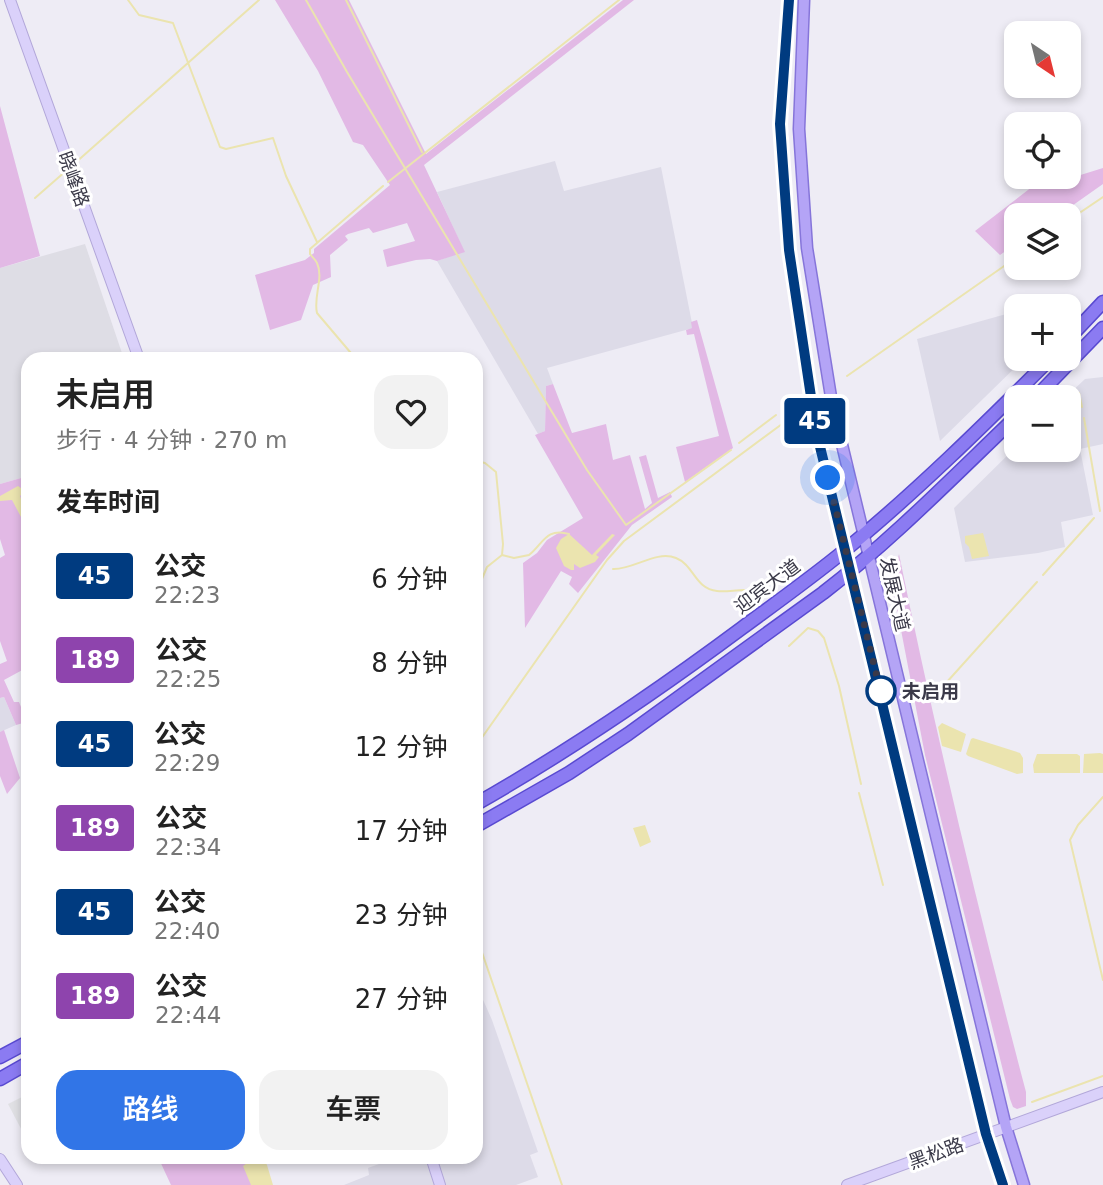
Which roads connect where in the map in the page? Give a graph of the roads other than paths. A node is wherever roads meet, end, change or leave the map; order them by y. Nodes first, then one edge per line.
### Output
1 (10, 0) edge
2 (789, 0) edge
3 (804, 0) edge
4 (1103, 302) edge
5 (1081, 325) edge
6 (1103, 328) edge
7 (136, 352) edge
8 (1038, 371) edge
9 (1048, 385) edge
10 (1004, 428) edge
11 (862, 535) junction
12 (845, 550) junction
13 (868, 556) junction
14 (851, 571) junction
15 (483, 800) edge
16 (483, 822) edge
17 (21, 1046) edge
18 (12, 1051) junction
19 (0, 1057) edge
20 (21, 1066) edge
21 (21, 1067) edge
22 (0, 1079) edge
23 (1103, 1092) edge
24 (998, 1096) junction
25 (979, 1101) junction
26 (1006, 1127) junction
27 (986, 1134) junction
28 (0, 1157) edge
29 (432, 1164) edge
30 (1018, 1169) junction
31 (1001, 1180) edge
32 (17, 1185) edge
33 (440, 1185) edge
34 (847, 1185) edge
35 (1024, 1185) edge

1 - 7 street, 晓峰路
2 - 12 main road, 发展大道
3 - 11 main road, 发展大道
4 - 5 highway
6 - 9 highway
8 - 11 highway, 迎宾大道
10 - 13 highway, 迎宾大道
11 - 12 highway, 迎宾大道
11 - 13 main road, 发展大道
12 - 14 main road, 发展大道
12 - 15 highway, 迎宾大道
13 - 14 highway, 迎宾大道
13 - 24 main road, 发展大道
14 - 16 highway, 迎宾大道
14 - 25 main road, 发展大道
17 - 18 highway
18 - 19 highway
18 - 20 main road
21 - 22 highway
23 - 26 street, 黑松路
24 - 25 main road
24 - 26 main road, 发展大道
25 - 27 main road, 发展大道
26 - 27 street, 黑松路
26 - 30 main road, 发展大道
27 - 31 main road, 发展大道
27 - 34 street, 黑松路
28 - 32 street
29 - 33 street
30 - 31 main road
30 - 35 main road, 发展大道

